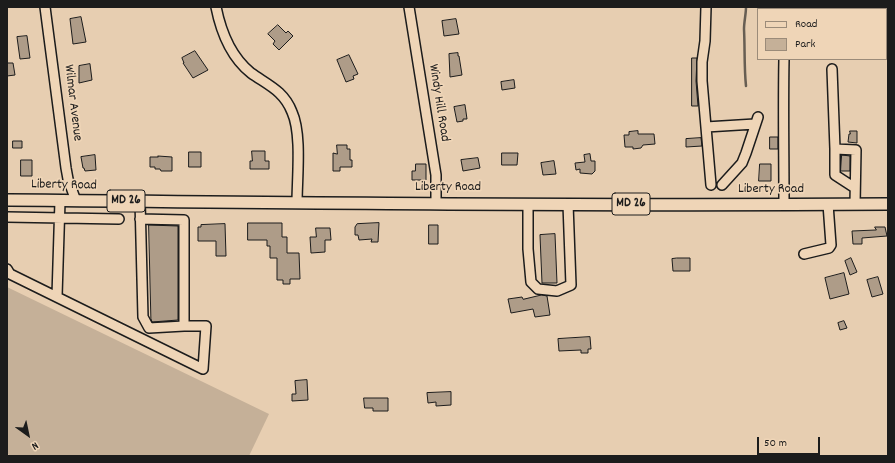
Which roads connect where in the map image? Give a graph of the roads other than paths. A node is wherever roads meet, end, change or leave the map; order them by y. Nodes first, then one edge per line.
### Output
1 (45, 7) edge
2 (216, 7) edge
3 (409, 7) edge
4 (706, 7) edge
5 (784, 60) edge
6 (832, 69) dead end
7 (706, 127) junction
8 (835, 149) junction
9 (711, 185) dead end
10 (722, 185) dead end
11 (856, 188) junction
12 (7, 200) edge
13 (60, 201) junction
14 (76, 201) junction
15 (140, 201) junction
16 (297, 203) junction
17 (436, 203) junction
18 (528, 204) junction
19 (568, 204) junction
20 (828, 204) junction
21 (855, 204) junction
22 (888, 204) edge
23 (784, 205) junction
24 (7, 217) edge
25 (59, 218) junction
26 (119, 219) dead end
27 (140, 219) junction
28 (804, 254) dead end
29 (7, 269) edge
30 (57, 296) junction
31 (184, 326) junction
32 (149, 328) junction
33 (144, 339) junction

1 - 14 street, Wilmar Avenue
2 - 16 street
3 - 17 street, Windy Hill Road
4 - 7 street
5 - 23 street
6 - 8 street
7 - 9 street
7 - 10 street
8 - 11 street
8 - 11 street
11 - 21 street
12 - 13 main road, Liberty Road / MD 26
13 - 14 main road, Liberty Road / MD 26
13 - 25 street
14 - 15 main road, Liberty Road / MD 26
15 - 16 main road, Liberty Road / MD 26
15 - 27 street
16 - 17 main road, Liberty Road / MD 26
17 - 18 main road, Liberty Road / MD 26
18 - 19 main road, Liberty Road / MD 26
18 - 19 street
19 - 23 main road, Liberty Road / MD 26
20 - 21 main road, Liberty Road / MD 26
20 - 23 main road, Liberty Road / MD 26
20 - 28 street
21 - 22 main road, Liberty Road / MD 26
24 - 25 street
25 - 26 street
25 - 30 street
27 - 31 street
27 - 32 street
29 - 30 street
30 - 33 street
31 - 32 street
31 - 33 street
32 - 33 street

